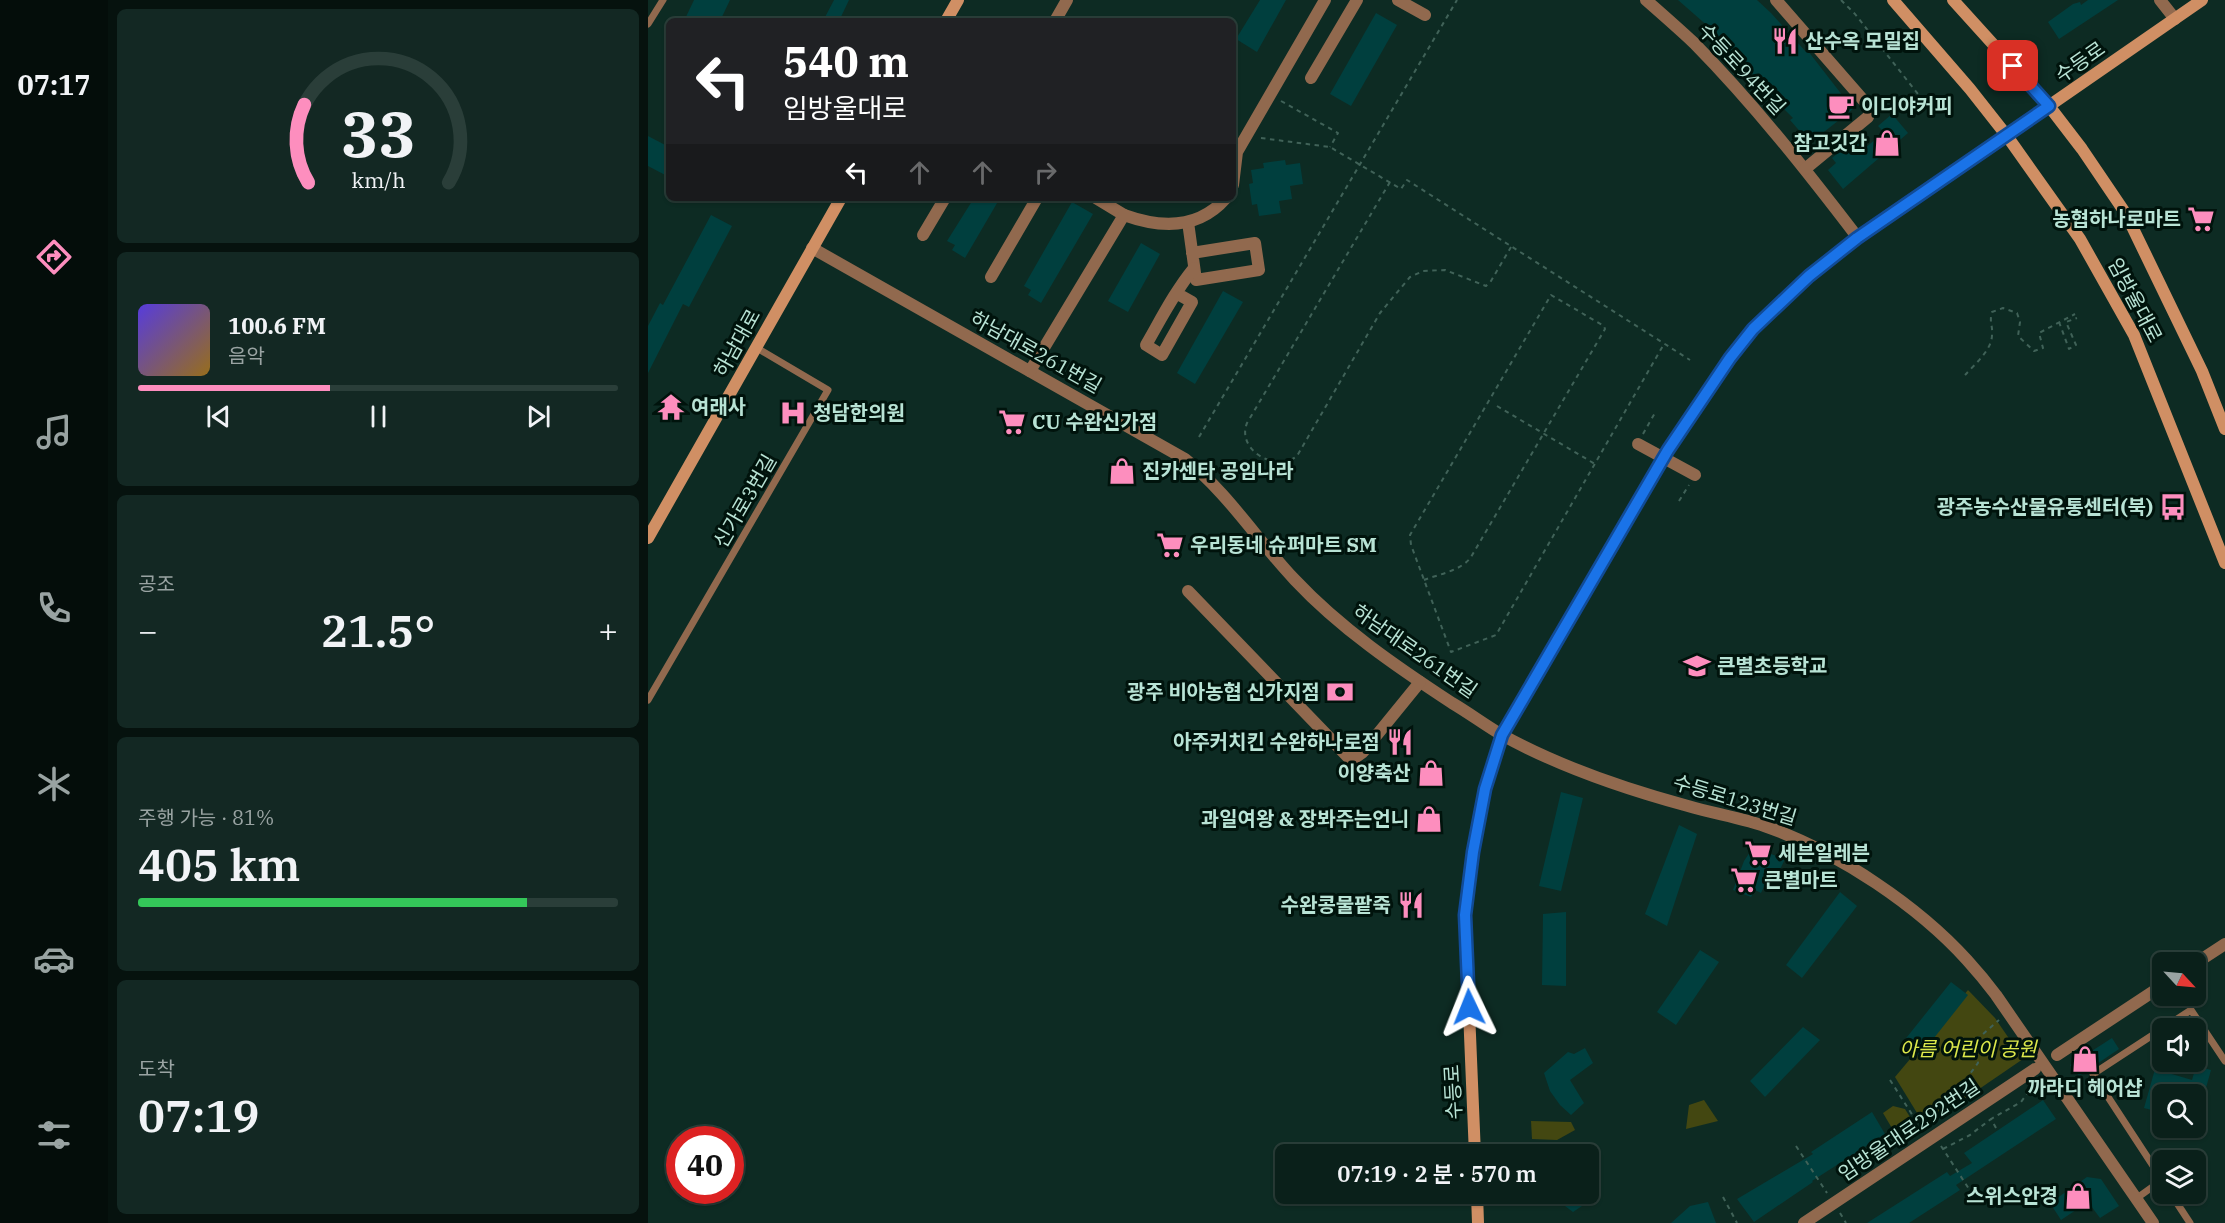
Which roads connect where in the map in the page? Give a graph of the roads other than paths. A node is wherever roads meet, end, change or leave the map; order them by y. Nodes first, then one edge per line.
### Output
1 (663, 0) edge
2 (958, 0) edge
3 (1067, 0) edge
4 (1325, 0) edge
5 (1357, 0) edge
6 (1398, 0) edge
7 (1646, 0) edge
8 (1776, 0) edge
9 (1893, 0) edge
10 (1953, 0) edge
11 (2160, 0) edge
12 (2202, 0) edge
13 (1425, 15) dead end
14 (948, 18) edge
15 (1057, 18) edge
16 (2175, 19) junction
17 (648, 24) edge
18 (1311, 78) dead end
19 (2049, 106) junction
20 (2007, 136) junction
21 (1236, 160) edge
22 (1805, 169) junction
23 (839, 201) edge
24 (943, 201) edge
25 (1035, 201) edge
26 (1101, 201) edge
27 (1222, 201) edge
28 (1124, 215) junction
29 (1188, 222) junction
30 (923, 235) dead end
31 (1857, 238) junction
32 (812, 248) junction
33 (1192, 253) junction
34 (1194, 268) junction
35 (991, 277) dead end
36 (1176, 293) junction
37 (757, 348) junction
38 (1030, 371) junction
39 (2225, 429) edge
40 (1638, 444) road end
41 (1695, 475) road end
42 (648, 538) edge
43 (2225, 563) edge
44 (1188, 591) dead end
45 (1420, 682) junction
46 (648, 699) edge
47 (1502, 735) junction
48 (2225, 944) edge
49 (2206, 956) edge
50 (2152, 992) edge
51 (2057, 1054) dead end
52 (2225, 1062) edge
53 (2035, 1075) road end
54 (1475, 1144) edge
55 (2152, 1163) edge
56 (2152, 1188) edge
57 (2137, 1198) junction
58 (1477, 1204) edge
59 (2178, 1204) edge
60 (1478, 1223) edge
61 (1804, 1223) edge
62 (2153, 1223) edge
63 (2190, 1223) edge

1 - 17 lane
2 - 14 main road
3 - 15 street
4 - 21 street
5 - 18 street
6 - 13 street
7 - 22 street, 수등로94번길
8 - 22 street
9 - 20 main road, 임방울대로
10 - 19 main road, 임방울대로
11 - 16 street
12 - 16 main road, 수등로
16 - 19 main road, 수등로
19 - 20 main road, 수등로
19 - 39 main road, 임방울대로
20 - 31 main road, 수등로
20 - 43 main road, 임방울대로
22 - 31 street, 수등로94번길
23 - 32 main road, 하남대로
24 - 30 street
25 - 35 street
26 - 28 street
27 - 29 street
28 - 29 street
28 - 38 street
29 - 33 street
31 - 47 main road, 수등로
32 - 37 main road, 하남대로
32 - 38 street, 하남대로261번길
33 - 34 street
33 - 34 street
34 - 36 street
36 - 36 street
37 - 42 main road, 하남대로
37 - 46 lane, 신가로3번길
38 - 45 street, 하남대로261번길
40 - 41 street, bridge
44 - 45 street
45 - 47 street, 하남대로261번길
47 - 54 main road, 수등로
47 - 57 street, 수등로123번길
48 - 49 street
50 - 51 street
52 - 55 lane
53 - 61 street, 임방울대로292번길
56 - 57 lane
57 - 62 street, 수등로123번길
58 - 60 main road
59 - 63 lane

